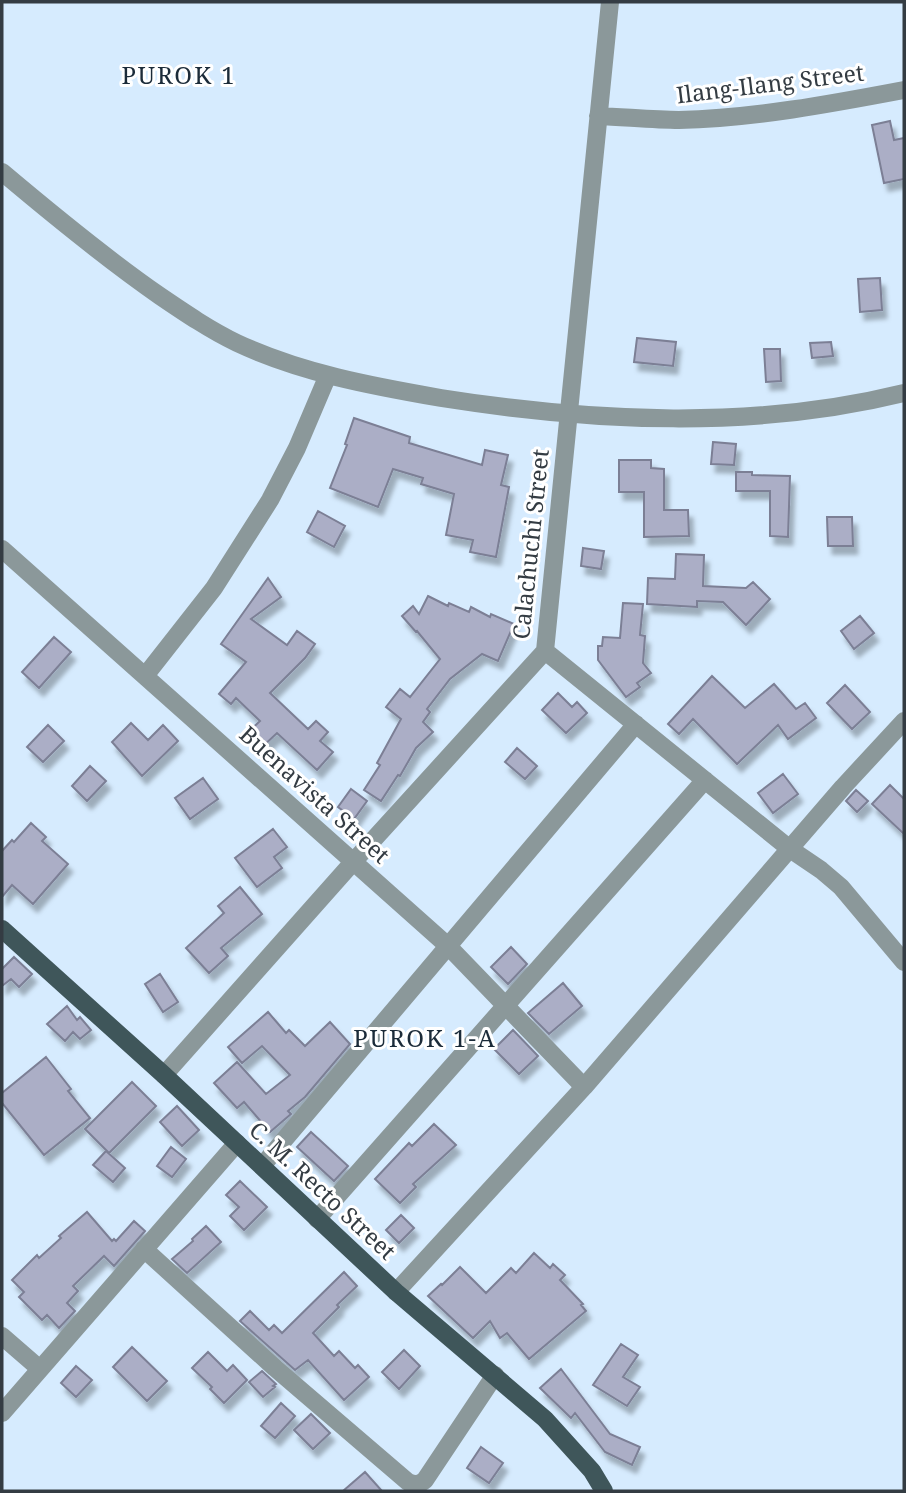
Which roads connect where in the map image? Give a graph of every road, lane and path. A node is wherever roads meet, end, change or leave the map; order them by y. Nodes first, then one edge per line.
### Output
1 (610, 2) edge
2 (904, 90) edge
3 (598, 116) junction
4 (2, 172) edge
5 (328, 375) junction
6 (904, 393) edge
7 (569, 413) junction
8 (2, 549) edge
9 (545, 651) junction
10 (145, 676) junction
11 (904, 721) edge
12 (636, 724) junction
13 (705, 780) junction
14 (790, 849) junction
15 (354, 861) junction
16 (2, 929) edge
17 (449, 946) junction
18 (904, 962) edge
19 (507, 1006) junction
20 (164, 1075) junction
21 (584, 1087) junction
22 (237, 1143) junction
23 (262, 1166) junction
24 (317, 1219) junction
25 (144, 1249) junction
26 (396, 1292) junction
27 (2, 1336) edge
28 (40, 1369) junction
29 (495, 1376) junction
30 (2, 1413) edge
31 (604, 1491) edge

1 - 3 street, Calachuchi Street
2 - 3 street, Ilang-Ilang Street
3 - 7 street, Calachuchi Street
4 - 5 street
5 - 7 street
5 - 10 street
6 - 7 street
7 - 9 street, Calachuchi Street
8 - 10 street, Buenavista Street
9 - 12 street
9 - 15 street, Calachuchi Street
10 - 15 street, Buenavista Street
11 - 14 street
12 - 13 street
12 - 17 street
13 - 14 street
13 - 19 street
14 - 18 street
14 - 21 street
15 - 17 street, Buenavista Street
15 - 20 street, Calachuchi Street
16 - 20 main road, C. M. Recto Street
17 - 19 street, Buenavista Street
17 - 23 street
19 - 21 street, Buenavista Street
19 - 24 street
20 - 22 main road, C. M. Recto Street
21 - 26 street
22 - 23 main road, C. M. Recto Street
22 - 25 street
23 - 24 main road, C. M. Recto Street
24 - 26 main road, C. M. Recto Street
25 - 28 street
25 - 29 street
26 - 29 main road, C. M. Recto Street
27 - 28 street
28 - 30 street
29 - 31 main road, C. M. Recto Street

